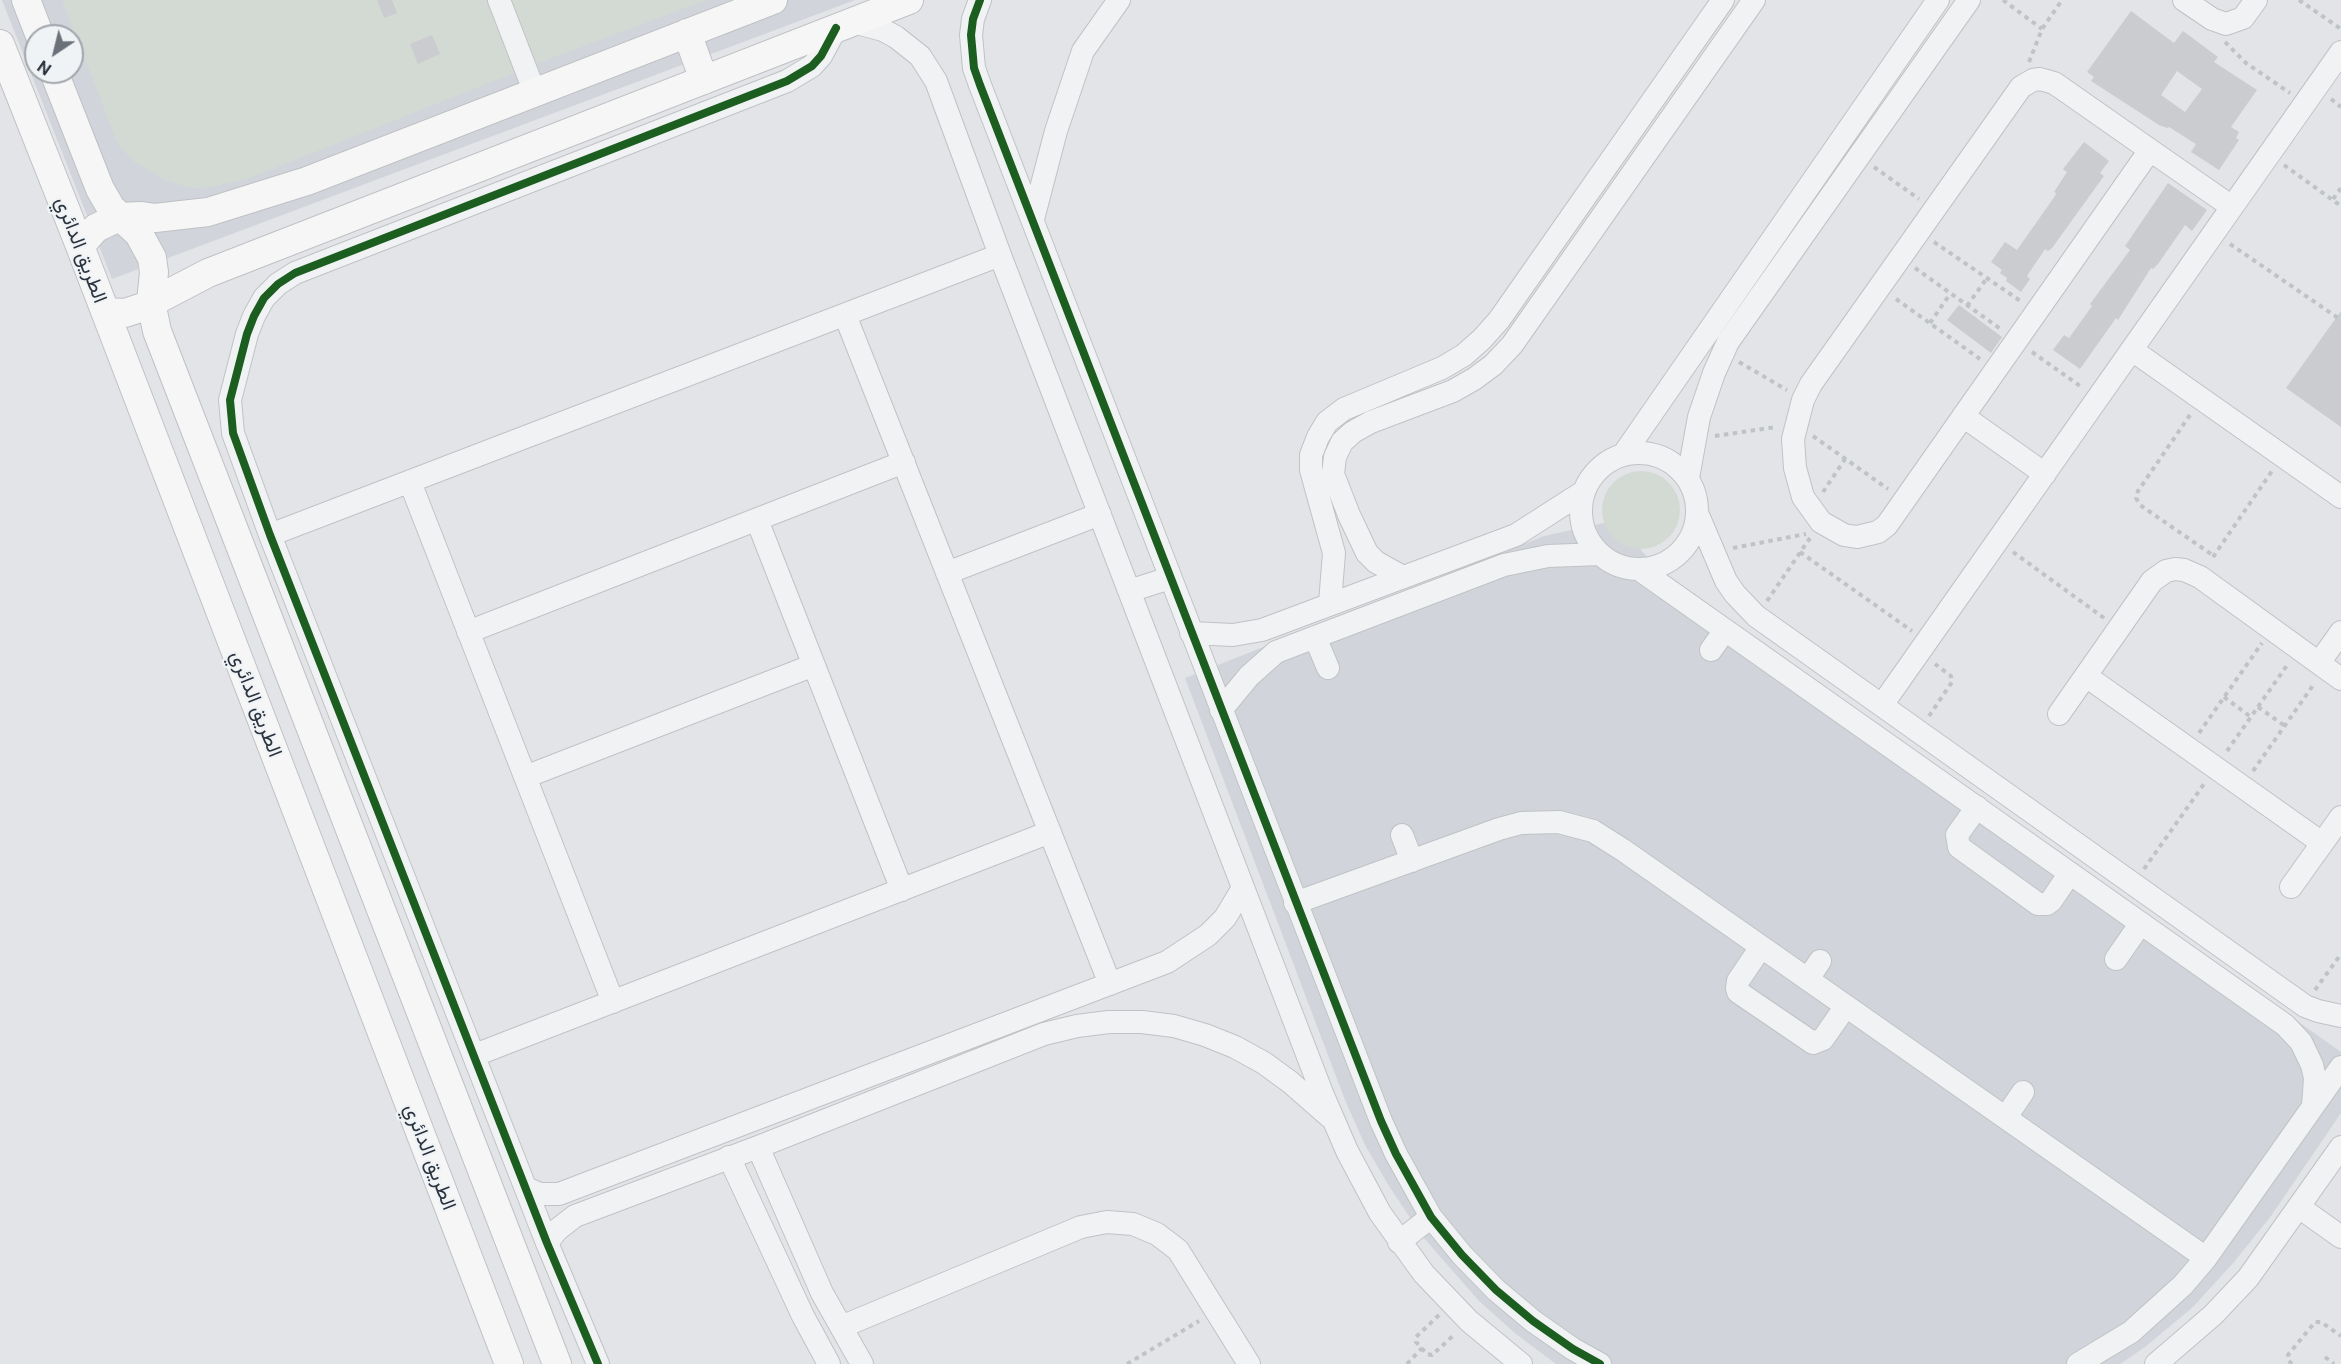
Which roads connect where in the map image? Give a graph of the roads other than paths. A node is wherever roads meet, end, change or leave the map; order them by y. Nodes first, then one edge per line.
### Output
1 (26, 0) edge
2 (499, 0) edge
3 (773, 0) edge
4 (909, 0) edge
5 (980, 0) edge
6 (1119, 0) edge
7 (1723, 0) edge
8 (1754, 0) edge
9 (1969, 0) edge
10 (2184, 0) edge
11 (2256, 0) edge
12 (1932, 9) edge
13 (35, 24) edge
14 (844, 25) junction
15 (1947, 32) junction
16 (687, 33) junction
17 (0, 44) edge
18 (2341, 52) edge
19 (704, 80) junction
20 (59, 84) edge
21 (535, 93) junction
22 (990, 109) junction
23 (952, 122) junction
24 (2150, 150) junction
25 (2232, 207) junction
26 (119, 217) junction
27 (1033, 219) junction
28 (80, 246) junction
29 (1000, 255) junction
30 (151, 302) junction
31 (106, 312) junction
32 (846, 315) junction
33 (2132, 350) junction
34 (1963, 416) junction
35 (1623, 454) junction
36 (904, 462) junction
37 (2045, 474) junction
38 (1688, 478) junction
39 (410, 482) junction
40 (2339, 490) edge
41 (1584, 492) junction
42 (1100, 514) junction
43 (1698, 514) junction
44 (757, 520) junction
45 (270, 535) junction
46 (1600, 554) junction
47 (1640, 570) junction
48 (947, 573) junction
49 (1403, 577) junction
50 (1170, 578) junction
51 (1129, 591) junction
52 (1330, 603) junction
53 (1725, 630) junction
54 (468, 632) junction
55 (2341, 632) edge
56 (1191, 633) junction
57 (1315, 637) junction
58 (1712, 650) dead end
59 (814, 664) junction
60 (1828, 666) junction
61 (1328, 668) dead end
62 (2329, 670) edge
63 (2086, 676) junction
64 (1811, 690) junction
65 (1882, 705) junction
66 (1221, 710) junction
67 (2059, 714) dead end
68 (525, 777) junction
69 (1977, 807) junction
70 (2341, 816) edge
71 (1050, 832) junction
72 (1402, 835) dead end
73 (2322, 843) junction
74 (1412, 861) junction
75 (2070, 873) junction
76 (2291, 887) dead end
77 (1243, 888) junction
78 (902, 890) junction
79 (1295, 903) junction
80 (2178, 916) junction
81 (2141, 923) junction
82 (2162, 938) junction
83 (1761, 947) junction
84 (2116, 959) dead end
85 (1110, 984) junction
86 (613, 1002) junction
87 (1846, 1006) junction
88 (2341, 1016) edge
89 (475, 1055) junction
90 (2341, 1067) edge
91 (2023, 1092) dead end
92 (2313, 1106) junction
93 (2006, 1118) junction
94 (1332, 1119) junction
95 (2341, 1147) edge
96 (758, 1148) junction
97 (729, 1157) junction
98 (526, 1188) junction
99 (559, 1194) junction
100 (2299, 1207) junction
101 (1431, 1217) junction
102 (569, 1220) junction
103 (2341, 1236) edge
104 (1399, 1242) junction
105 (547, 1243) junction
106 (2206, 1258) junction
107 (841, 1327) junction
108 (509, 1364) edge
109 (557, 1364) edge
110 (598, 1364) edge
111 (829, 1364) edge
112 (862, 1364) edge
113 (1249, 1364) edge
114 (1521, 1364) edge
115 (1600, 1364) edge
116 (2078, 1364) edge
117 (2156, 1364) edge

1 - 13 main road
2 - 21 street
3 - 16 main road
4 - 14 main road
5 - 22 street
6 - 27 street
7 - 52 street
8 - 49 street
9 - 15 street
10 - 11 street
12 - 15 street
12 - 35 street
14 - 19 main road
14 - 23 street
14 - 45 street
15 - 38 street
16 - 19 main road
16 - 21 main road
17 - 28 main road, الطريق الدائري
18 - 25 street
19 - 30 main road
20 - 26 main road, الطريق الدائري
21 - 26 main road
22 - 23 street
22 - 27 street
23 - 29 street
24 - 25 street
24 - 34 street
24 - 34 street
25 - 33 street
26 - 28 main road
26 - 30 main road, الطريق الدائري
27 - 50 street
28 - 31 main road, الطريق الدائري
29 - 32 street
29 - 42 street
30 - 31 main road
30 - 109 main road, الطريق الدائري
31 - 108 main road, الطريق الدائري
32 - 36 street
32 - 39 street
33 - 37 street
33 - 40 street
34 - 37 street
35 - 38 street
35 - 41 street
36 - 44 street
36 - 48 street
37 - 65 street
38 - 43 street
39 - 45 street
39 - 54 street
41 - 46 street
41 - 49 street
42 - 48 street
42 - 51 street
43 - 47 street
43 - 60 street
44 - 54 street
44 - 59 street
45 - 89 street
46 - 47 street
46 - 57 street
47 - 53 street
48 - 71 street
49 - 52 street
50 - 51 street
50 - 56 street
51 - 77 street
52 - 56 street
53 - 58 street
53 - 64 street
54 - 68 street
55 - 62 street
56 - 66 street
57 - 61 street
57 - 66 street
59 - 68 street
59 - 78 street
60 - 64 street
60 - 65 street
62 - 63 street
63 - 67 street
63 - 73 street
64 - 69 street
65 - 80 street
66 - 79 street
68 - 86 street
69 - 75 street
69 - 75 street
70 - 73 street
71 - 78 street
71 - 85 street
72 - 74 street
73 - 76 street
74 - 79 street
74 - 83 street
75 - 81 street
77 - 85 street
77 - 94 street
78 - 86 street
79 - 101 street
80 - 82 street
80 - 88 street
81 - 82 street
81 - 84 street
82 - 92 street
83 - 87 street
83 - 87 street
85 - 99 street
86 - 89 street
87 - 93 street
89 - 98 street
90 - 92 street
91 - 93 street
92 - 106 street
93 - 106 street
94 - 96 street
94 - 104 street
95 - 100 street
96 - 97 street
96 - 107 street
97 - 102 street
97 - 111 street
98 - 99 street
98 - 105 street
99 - 102 street
100 - 103 street
100 - 117 street
101 - 104 street
101 - 115 street
102 - 105 street
104 - 114 street
105 - 110 street
106 - 116 street
107 - 112 street
107 - 113 street

